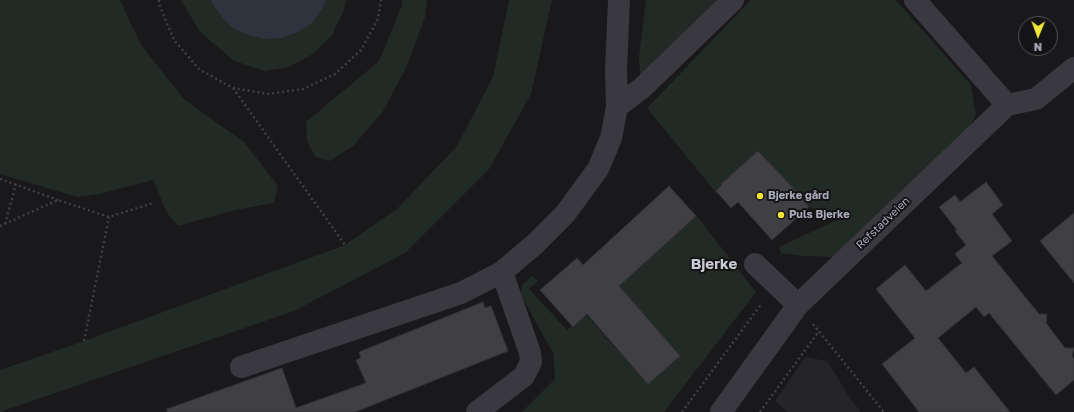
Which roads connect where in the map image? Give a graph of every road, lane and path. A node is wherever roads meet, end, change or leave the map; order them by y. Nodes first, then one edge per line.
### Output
1 (159, 0) edge
2 (381, 0) edge
3 (619, 0) edge
4 (733, 0) edge
5 (915, 0) edge
6 (1074, 68) edge
7 (233, 88) junction
8 (1007, 105) junction
9 (617, 107) junction
10 (0, 178) edge
11 (16, 184) junction
12 (58, 200) junction
13 (153, 203) dead end
14 (109, 217) junction
15 (5, 225) junction
16 (0, 226) edge
17 (345, 245) dead end
18 (755, 264) dead end
19 (502, 272) junction
20 (776, 284) junction
21 (798, 306) junction
22 (819, 331) junction
23 (84, 341) dead end
24 (241, 367) dead end
25 (477, 412) edge
26 (682, 412) edge
27 (721, 412) edge
28 (760, 412) edge
29 (884, 412) edge

1 - 7 path
2 - 7 path
3 - 9 street
4 - 9 street
5 - 8 street
6 - 8 street
7 - 17 path
8 - 21 street, Refstadveien
9 - 19 street
10 - 11 path
11 - 12 path
11 - 15 path
12 - 14 path
12 - 15 path
13 - 14 path
14 - 23 path
15 - 16 path
18 - 20 street
19 - 24 street
19 - 25 street
20 - 21 street
20 - 26 path
21 - 22 path
21 - 27 street, Refstadveien
22 - 28 path
22 - 29 path

